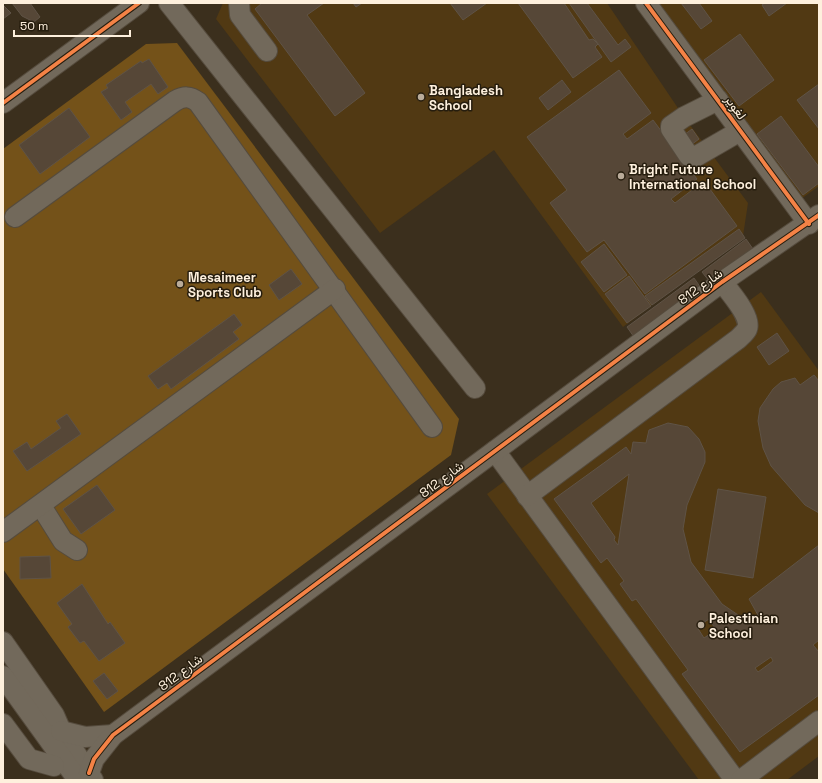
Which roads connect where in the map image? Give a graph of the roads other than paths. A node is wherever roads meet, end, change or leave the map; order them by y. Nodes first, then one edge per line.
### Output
1 (139, 3) edge
2 (169, 3) edge
3 (239, 3) edge
4 (646, 3) edge
5 (267, 51) dead end
6 (718, 100) junction
7 (3, 103) edge
8 (740, 131) junction
9 (15, 217) dead end
10 (814, 220) edge
11 (722, 282) junction
12 (335, 289) junction
13 (475, 388) dead end
14 (432, 427) dead end
15 (495, 451) junction
16 (527, 496) junction
17 (41, 506) junction
18 (3, 532) edge
19 (77, 550) dead end
20 (3, 642) edge
21 (3, 676) edge
22 (819, 721) edge
23 (3, 724) edge
24 (53, 734) junction
25 (113, 735) junction
26 (58, 773) edge
27 (86, 778) edge
28 (735, 780) edge
29 (741, 780) edge

1 - 7 street
2 - 13 street
3 - 5 street
4 - 6 street, لغوير
6 - 8 street, لغوير
6 - 8 street
8 - 10 street, لغوير
9 - 12 street
10 - 11 street, شارع 812
11 - 15 street, شارع 812
11 - 16 street
12 - 14 street
12 - 17 street
15 - 16 street
15 - 25 street, شارع 812
16 - 28 street
17 - 18 street
17 - 19 street
20 - 24 street
21 - 24 street
22 - 29 street
23 - 26 street
24 - 25 street
24 - 26 street
24 - 27 street
25 - 27 street, شارع 812

